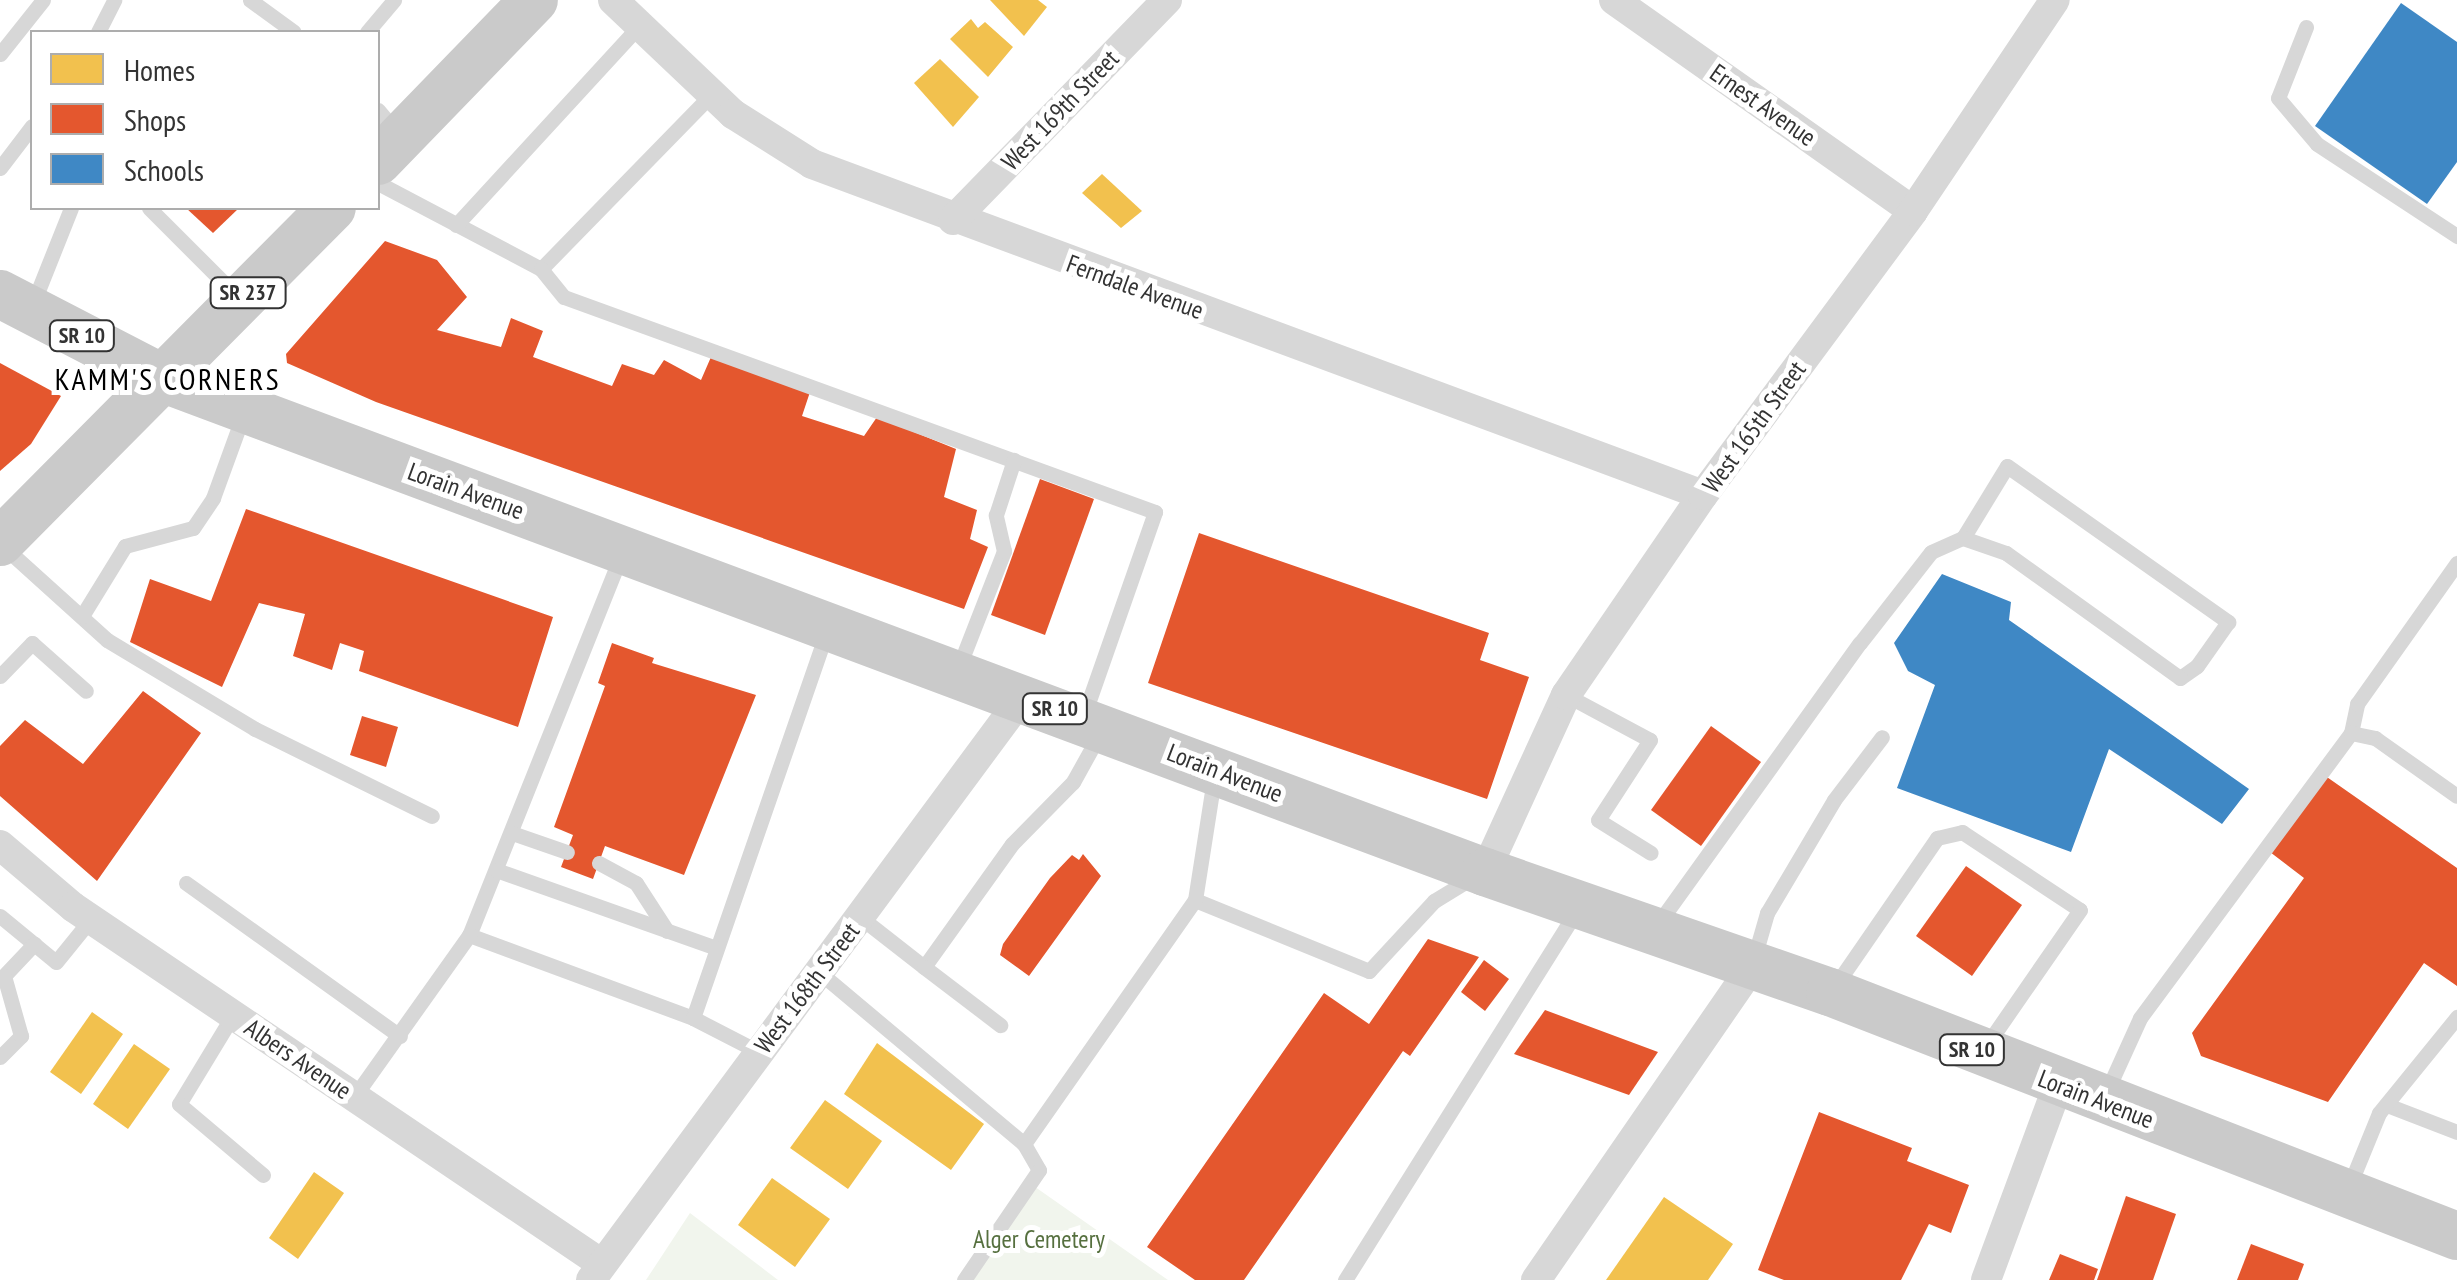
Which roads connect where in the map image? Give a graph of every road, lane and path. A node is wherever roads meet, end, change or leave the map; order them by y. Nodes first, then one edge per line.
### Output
1 (43, 0) edge
2 (114, 0) edge
3 (250, 0) edge
4 (394, 0) edge
5 (534, 0) edge
6 (613, 0) edge
7 (1167, 0) edge
8 (1614, 0) edge
9 (2054, 0) edge
10 (639, 26) junction
11 (2306, 28) dead end
12 (99, 30) edge
13 (291, 30) edge
14 (369, 30) edge
15 (0, 54) edge
16 (712, 94) junction
17 (30, 129) edge
18 (385, 136) edge
19 (0, 168) edge
20 (380, 183) edge
21 (70, 210) edge
22 (151, 210) edge
23 (330, 210) edge
24 (1913, 211) junction
25 (953, 220) junction
26 (456, 225) junction
27 (2457, 236) edge
28 (542, 269) junction
29 (241, 300) junction
30 (15, 302) edge
31 (164, 378) junction
32 (246, 410) junction
33 (1014, 460) junction
34 (1703, 495) junction
35 (1963, 538) junction
36 (0, 543) edge
37 (624, 549) junction
38 (2457, 563) edge
39 (82, 616) junction
40 (828, 624) junction
41 (957, 672) junction
42 (0, 676) edge
43 (86, 691) dead end
44 (1566, 695) junction
45 (1023, 696) junction
46 (1093, 723) junction
47 (2352, 733) junction
48 (1882, 737) dead end
49 (1215, 769) junction
50 (2457, 796) edge
51 (432, 816) dead end
52 (512, 833) junction
53 (0, 845) edge
54 (567, 852) dead end
55 (1651, 853) dead end
56 (599, 862) dead end
57 (496, 870) junction
58 (1485, 872) junction
59 (186, 883) dead end
60 (1195, 900) junction
61 (1581, 904) junction
62 (0, 916) edge
63 (860, 918) junction
64 (91, 919) junction
65 (1654, 928) junction
66 (667, 931) junction
67 (469, 935) junction
68 (34, 944) junction
69 (716, 948) junction
70 (924, 967) junction
71 (1752, 967) junction
72 (819, 972) junction
73 (2, 978) edge
74 (1830, 992) junction
75 (233, 1015) junction
76 (693, 1018) junction
77 (2457, 1018) edge
78 (1000, 1025) dead end
79 (400, 1036) junction
80 (759, 1052) junction
81 (1980, 1053) junction
82 (0, 1057) edge
83 (2058, 1085) junction
84 (354, 1096) junction
85 (2102, 1102) junction
86 (2386, 1104) junction
87 (2457, 1132) edge
88 (1024, 1144) junction
89 (264, 1175) dead end
90 (2346, 1194) junction
91 (2457, 1236) edge
92 (597, 1272) edge
93 (964, 1280) edge
94 (1345, 1280) edge
95 (1536, 1280) edge
96 (1986, 1280) edge

1 - 15 lane
2 - 12 lane
3 - 13 lane
4 - 14 lane
5 - 18 main road
6 - 10 street, Ferndale Avenue
7 - 25 street, West 169th Street
8 - 24 street, Ernest Avenue
9 - 24 street, West 165th Street
10 - 16 street, Ferndale Avenue
10 - 26 lane
11 - 27 lane
16 - 25 street, Ferndale Avenue
16 - 28 lane
17 - 19 lane
20 - 26 lane
21 - 30 lane
22 - 29 lane
23 - 29 main road, SR 237
24 - 34 street, West 165th Street
25 - 34 street, Ferndale Avenue
26 - 28 lane
28 - 33 lane
29 - 31 main road, SR 237
30 - 31 main road, Lorain Avenue / SR 10
31 - 32 main road, Lorain Avenue / SR 10
31 - 36 main road, SR 237
32 - 37 main road, Lorain Avenue / SR 10
32 - 39 lane
33 - 41 lane
33 - 46 lane
34 - 44 street, West 165th Street
35 - 35 lane
35 - 65 lane
36 - 39 lane
37 - 40 main road, Lorain Avenue / SR 10
37 - 52 lane
38 - 47 lane
39 - 51 lane
40 - 41 main road, Lorain Avenue / SR 10
40 - 69 lane
41 - 45 main road, Lorain Avenue / SR 10
42 - 43 lane
44 - 55 lane
44 - 58 street, West 165th Street
45 - 46 main road, Lorain Avenue / SR 10
45 - 63 street, West 168th Street
46 - 49 main road, Lorain Avenue / SR 10
46 - 70 lane
47 - 50 lane
47 - 85 lane
48 - 71 lane
49 - 58 main road, Lorain Avenue / SR 10
49 - 60 lane
52 - 54 lane
52 - 57 lane
53 - 64 street, Albers Avenue
56 - 66 lane
57 - 66 lane
57 - 67 lane
58 - 60 lane
58 - 61 main road, Lorain Avenue / SR 10
59 - 79 lane
60 - 88 lane
61 - 65 main road, Lorain Avenue / SR 10
61 - 94 lane
62 - 68 lane
63 - 70 lane
63 - 72 street, West 168th Street
64 - 68 lane
64 - 75 street, Albers Avenue
65 - 71 main road, Lorain Avenue / SR 10
66 - 69 lane
67 - 76 lane
67 - 79 lane
68 - 73 lane
69 - 76 lane
70 - 78 lane
71 - 74 main road, Lorain Avenue / SR 10
71 - 95 street
72 - 80 street, West 168th Street
72 - 88 lane
73 - 82 lane
74 - 81 main road, Lorain Avenue / SR 10
74 - 81 lane
75 - 84 street, Albers Avenue
75 - 89 lane
76 - 80 lane
77 - 86 lane
79 - 84 lane
80 - 92 street, West 168th Street
81 - 83 main road, Lorain Avenue / SR 10
83 - 85 main road, Lorain Avenue / SR 10
83 - 96 street
84 - 92 street, Albers Avenue
85 - 90 main road, Lorain Avenue / SR 10
86 - 87 lane
86 - 90 lane
88 - 93 lane
90 - 91 main road, Lorain Avenue / SR 10

